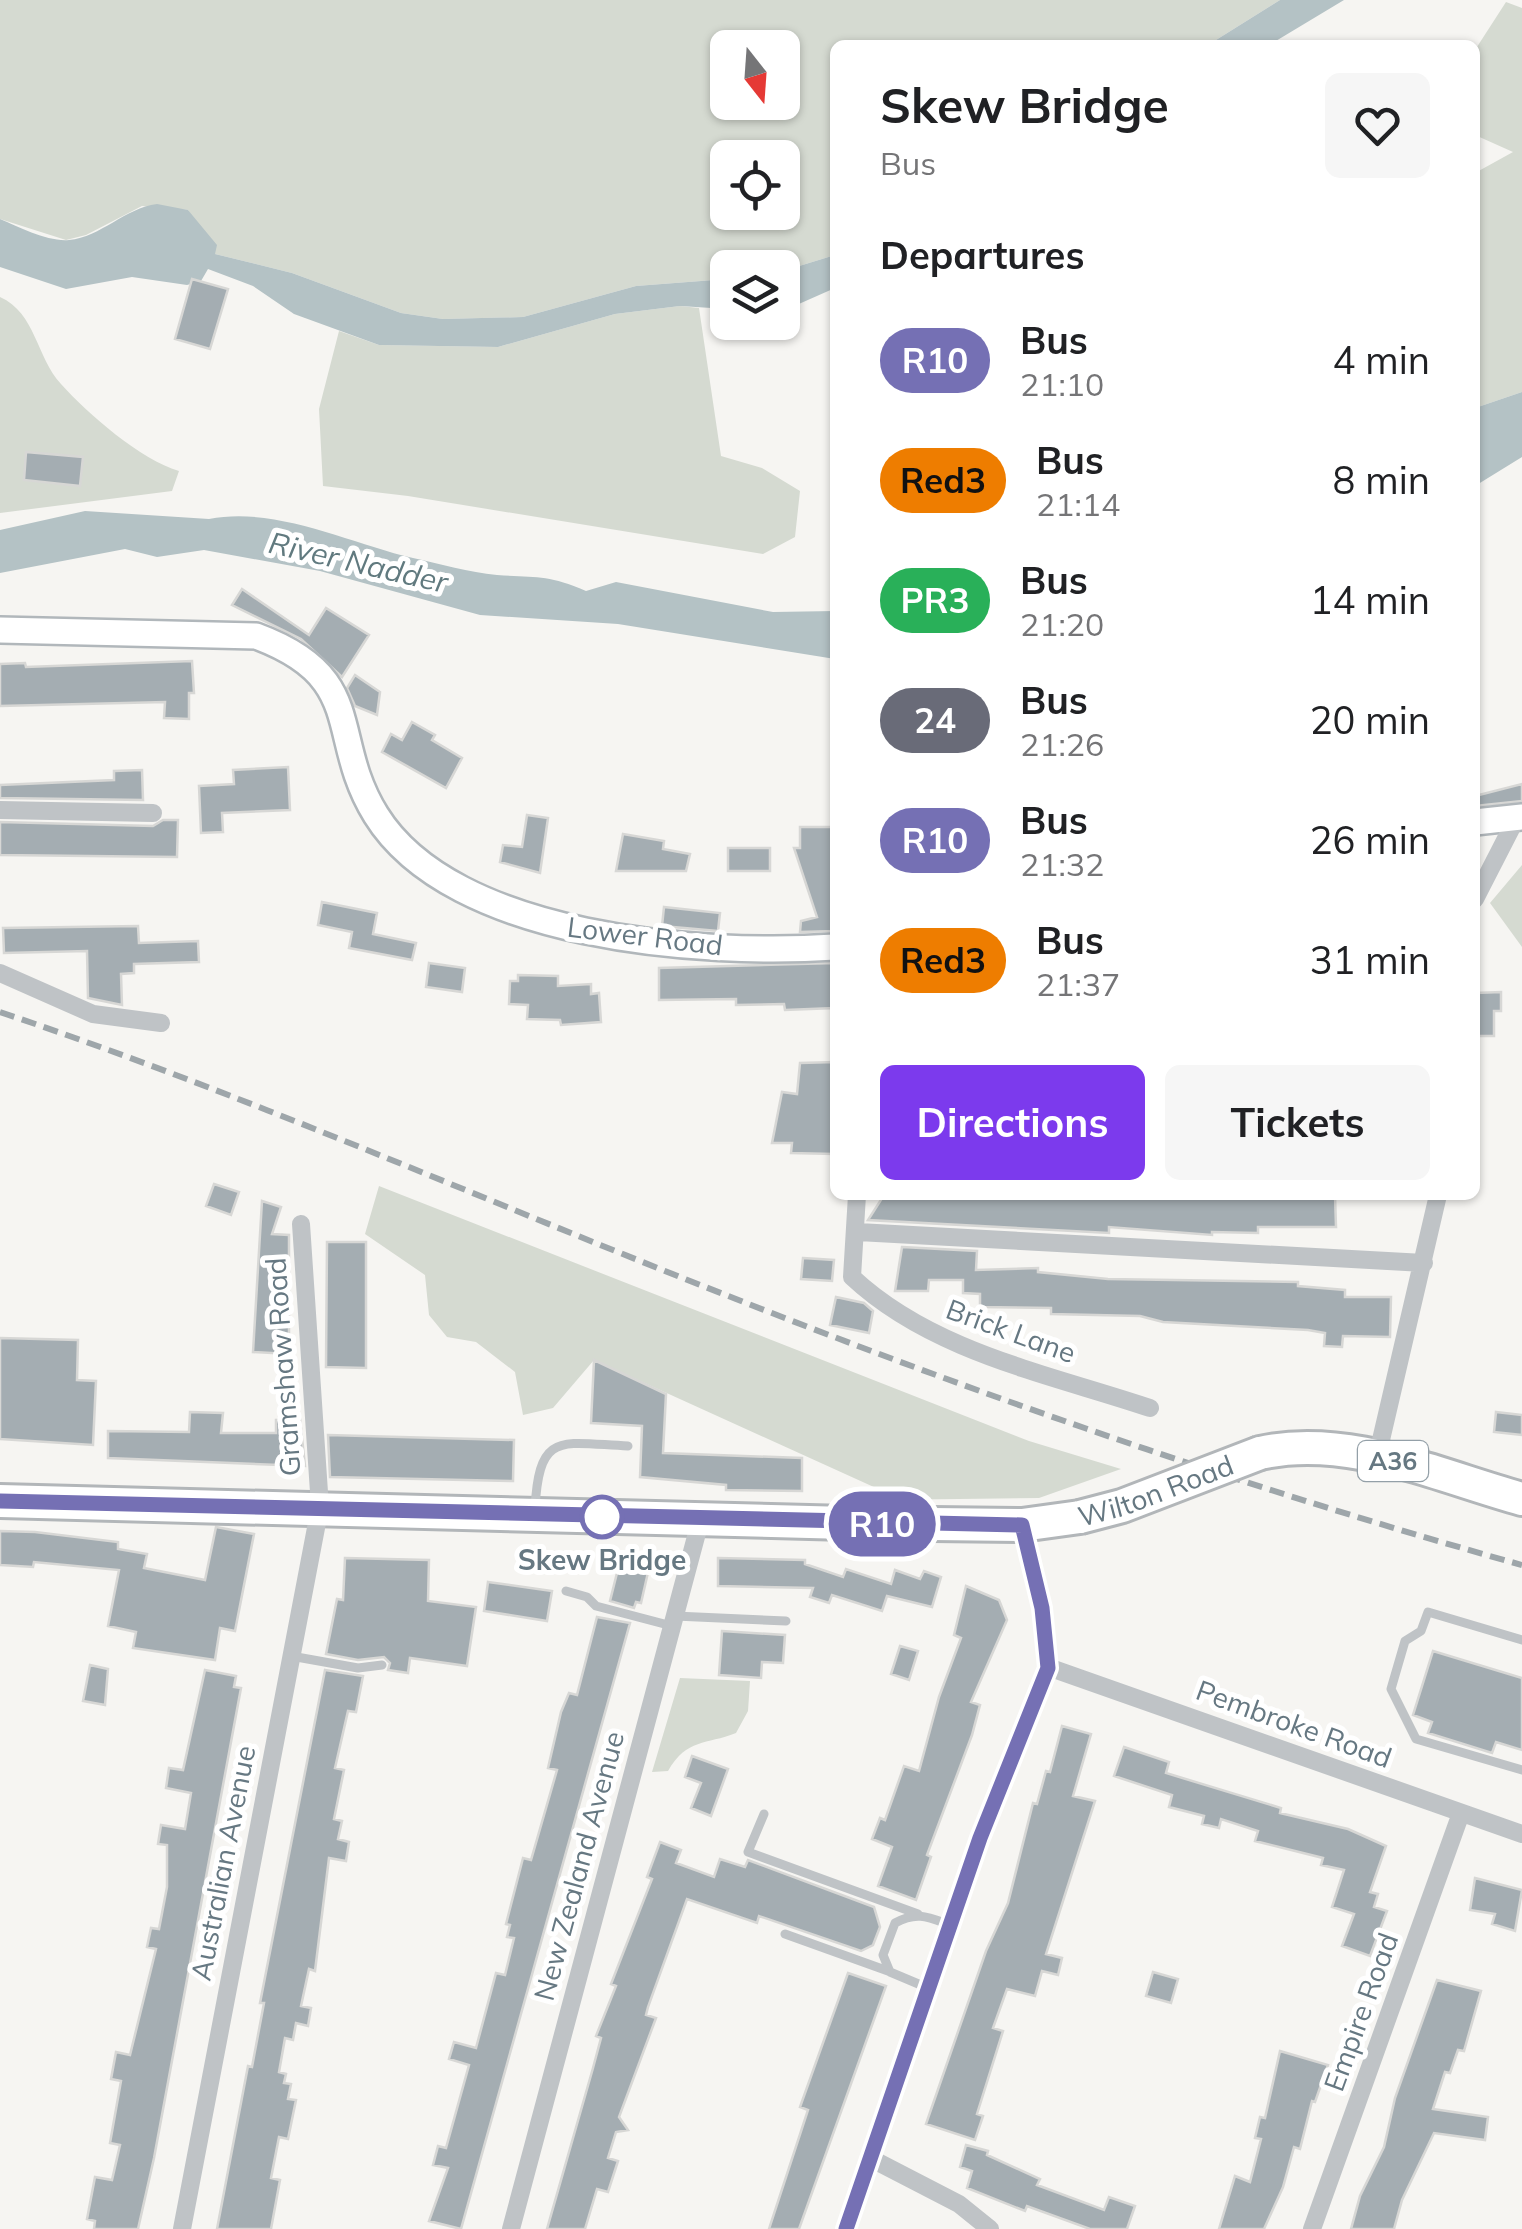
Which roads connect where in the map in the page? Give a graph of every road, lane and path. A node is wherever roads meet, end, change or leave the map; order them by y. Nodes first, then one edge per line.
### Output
1 (0, 630) edge
2 (0, 810) edge
3 (152, 814) dead end
4 (1519, 818) edge
5 (1480, 822) edge
6 (1480, 890) edge
7 (830, 948) edge
8 (0, 973) edge
9 (160, 1023) dead end
10 (857, 1200) edge
11 (1437, 1200) edge
12 (301, 1224) dead end
13 (858, 1232) junction
14 (1424, 1263) junction
15 (1150, 1408) dead end
16 (628, 1446) dead end
17 (1377, 1457) junction
18 (1522, 1499) edge
19 (0, 1501) edge
20 (320, 1507) junction
21 (535, 1515) junction
22 (701, 1518) junction
23 (1022, 1525) junction
24 (566, 1591) dead end
25 (673, 1621) junction
26 (786, 1621) dead end
27 (1522, 1640) edge
28 (291, 1656) junction
29 (382, 1665) dead end
30 (1048, 1668) junction
31 (1522, 1770) edge
32 (1461, 1813) junction
33 (764, 1814) dead end
34 (1522, 1834) edge
35 (918, 1914) junction
36 (950, 1925) junction
37 (784, 1934) dead end
38 (890, 1972) junction
39 (928, 1988) junction
40 (870, 2158) junction
41 (182, 2229) edge
42 (511, 2229) edge
43 (846, 2229) edge
44 (990, 2229) edge
45 (1312, 2229) edge

1 - 7 street, Lower Road
2 - 3 street
4 - 5 street
4 - 6 street
8 - 9 street
10 - 13 street
11 - 14 street
12 - 20 street, Gramshaw Road
13 - 14 street
13 - 15 street, Brick Lane
14 - 17 street
16 - 21 lane
17 - 18 highway, Wilton Road / A36
17 - 23 highway, Wilton Road / A36, bridge
19 - 20 highway, Wilton Road / A36
20 - 21 highway, Wilton Road / A36
20 - 28 street, Australian Avenue
21 - 22 highway, Wilton Road / A36
22 - 23 highway, Wilton Road / A36
22 - 25 street, New Zealand Avenue
23 - 30 street
24 - 25 lane
25 - 26 lane
25 - 42 street, New Zealand Avenue
27 - 31 lane
28 - 29 lane
28 - 41 street, Australian Avenue
30 - 32 street, Pembroke Road
30 - 36 street
32 - 34 street, Pembroke Road
32 - 45 street, Empire Road
33 - 35 lane
35 - 36 lane
35 - 38 lane
36 - 39 street
37 - 38 lane
38 - 39 lane
39 - 40 street
40 - 43 street
40 - 44 street

